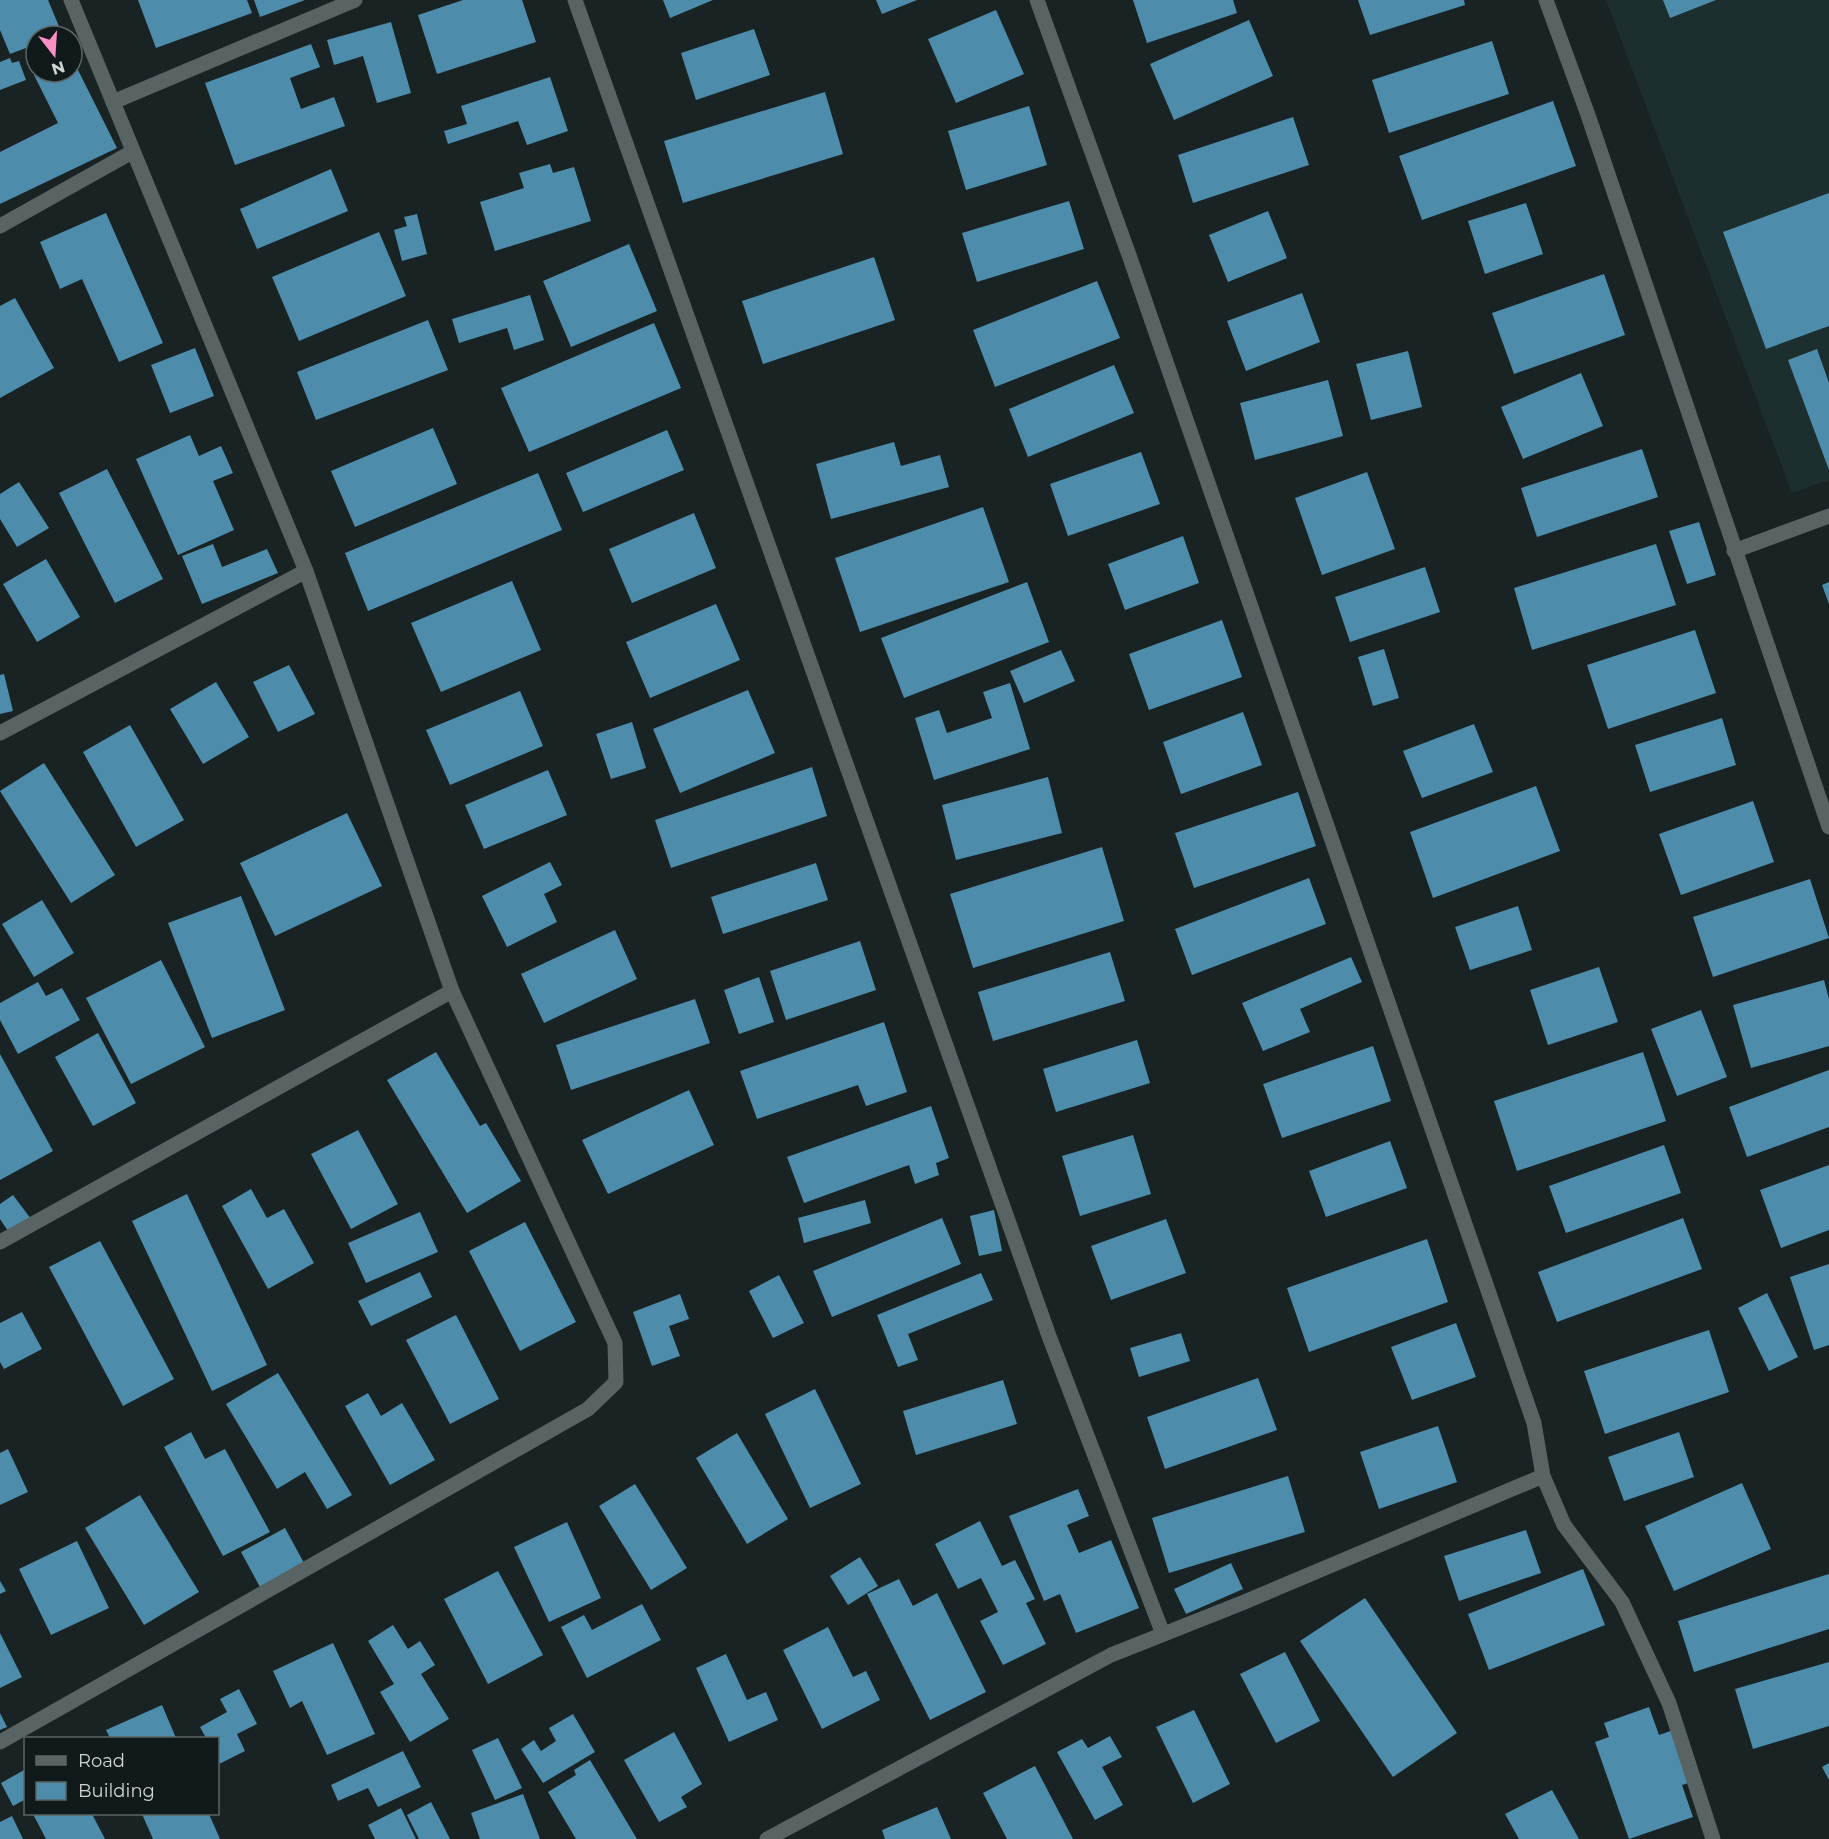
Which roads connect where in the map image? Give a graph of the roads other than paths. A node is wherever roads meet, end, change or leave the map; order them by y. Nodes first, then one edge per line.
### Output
1 (71, 0) edge
2 (355, 0) edge
3 (575, 0) edge
4 (1037, 0) edge
5 (1546, 0) edge
6 (112, 102) junction
7 (132, 152) junction
8 (0, 226) edge
9 (1829, 516) edge
10 (1734, 551) junction
11 (306, 571) junction
12 (0, 733) edge
13 (1829, 827) edge
14 (452, 992) junction
15 (0, 1242) edge
16 (1543, 1476) junction
17 (1163, 1634) junction
18 (0, 1742) edge
19 (767, 1839) edge
20 (1713, 1839) edge

1 - 6 street
2 - 6 street
3 - 17 street
4 - 16 street
5 - 10 street
6 - 7 street
7 - 8 street
7 - 11 street
9 - 10 street
10 - 13 street
11 - 12 street
11 - 14 street
14 - 15 street
14 - 18 street
16 - 17 street
16 - 20 street
17 - 19 street

